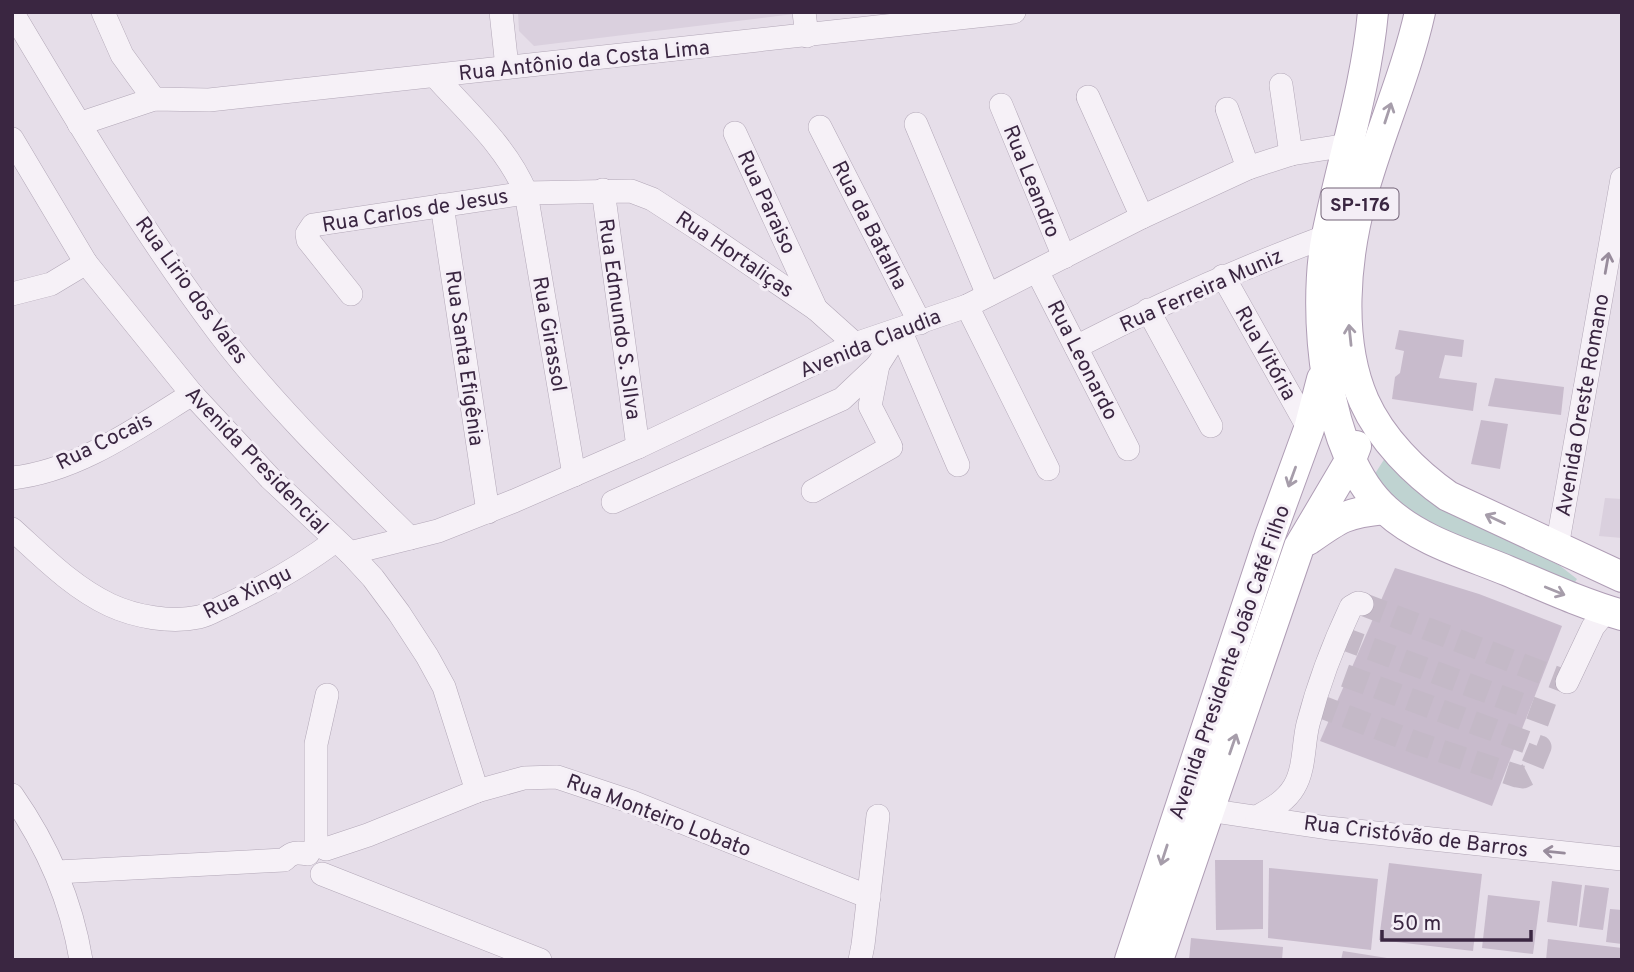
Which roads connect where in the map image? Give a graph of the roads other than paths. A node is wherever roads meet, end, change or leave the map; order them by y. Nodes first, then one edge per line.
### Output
1 (12, 12) edge
2 (103, 12) edge
3 (501, 12) edge
4 (804, 12) edge
5 (1014, 12) edge
6 (1373, 12) edge
7 (1420, 12) edge
8 (807, 36) junction
9 (507, 67) junction
10 (435, 76) junction
11 (1282, 85) dead end
12 (1088, 97) dead end
13 (154, 99) junction
14 (1001, 105) dead end
15 (1227, 109) dead end
16 (79, 124) junction
17 (916, 124) dead end
18 (820, 127) dead end
19 (735, 133) dead end
20 (12, 139) edge
21 (1348, 145) junction
22 (1291, 154) junction
23 (1248, 168) junction
24 (1622, 179) edge
25 (603, 190) junction
26 (526, 193) junction
27 (442, 205) junction
28 (1142, 216) junction
29 (1327, 236) junction
30 (1064, 257) junction
31 (86, 263) junction
32 (1037, 271) junction
33 (1223, 276) junction
34 (12, 294) edge
35 (351, 294) dead end
36 (988, 295) junction
37 (967, 306) junction
38 (816, 309) junction
39 (1148, 310) junction
40 (910, 326) junction
41 (855, 344) junction
42 (1076, 347) junction
43 (878, 365) junction
44 (1326, 365) junction
45 (192, 394) junction
46 (1364, 401) junction
47 (1211, 426) dead end
48 (1309, 429) junction
49 (638, 447) junction
50 (1128, 449) dead end
51 (1351, 459) junction
52 (958, 465) dead end
53 (1048, 469) dead end
54 (574, 475) junction
55 (12, 478) edge
56 (813, 491) dead end
57 (613, 502) dead end
58 (1384, 509) junction
59 (488, 512) junction
60 (12, 528) edge
61 (410, 538) junction
62 (343, 547) junction
63 (1299, 547) junction
64 (1557, 547) junction
65 (1622, 577) edge
66 (1362, 604) dead end
67 (1616, 609) edge
68 (1567, 682) dead end
69 (327, 695) dead end
70 (477, 791) junction
71 (12, 795) edge
72 (1180, 808) junction
73 (1211, 809) junction
74 (878, 816) dead end
75 (1257, 817) junction
76 (316, 858) junction
77 (1622, 859) edge
78 (57, 872) junction
79 (869, 897) junction
80 (82, 960) edge
81 (540, 960) edge
82 (860, 960) edge
83 (1130, 960) edge
84 (1158, 960) edge

1 - 16 street, Rua Lirio dos Vales
2 - 13 street
3 - 9 street
4 - 8 street
5 - 8 street, Rua Antônio da Costa Lima
6 - 21 main road, SP-176
46 -> 7 main road, SP-176
8 - 9 street, Rua Antônio da Costa Lima
9 - 10 street, Rua Antônio da Costa Lima
10 - 13 street, Rua Antônio da Costa Lima
10 - 26 street, Rua Girassol
11 - 22 street
12 - 28 street
13 - 16 street, Rua Antônio da Costa Lima
14 - 30 street, Rua Leandro
15 - 23 street
16 - 61 street, Rua Lirio dos Vales
17 - 36 street
18 - 40 street, Rua da Batalha
19 - 38 street, Rua Paraiso
20 - 31 street, Avenida Presidencial
21 - 22 street, Avenida Claudia
21 - 29 main road, SP-176
22 - 23 street, Avenida Claudia
23 - 28 street, Avenida Claudia
64 -> 24 street, Avenida Oreste Romano
25 - 26 street, Rua Carlos de Jesus
25 - 38 street, Rua Hortaliças
25 - 49 street, Rua Edmundo S. SIlva
26 - 27 street, Rua Carlos de Jesus
26 - 54 street, Rua Girassol
27 - 35 street, Rua Carlos de Jesus
27 - 59 street, Rua Santa Efigênia
28 - 30 street, Avenida Claudia
29 - 33 street, Rua Ferreira Muniz
29 - 44 main road, SP-176
30 - 32 street, Avenida Claudia
31 - 34 street
31 - 45 street, Avenida Presidencial
32 - 36 street, Avenida Claudia
32 - 42 street, Rua Leonardo
33 - 39 street, Rua Ferreira Muniz
33 - 48 street, Rua Vitória
36 - 37 street, Avenida Claudia
37 - 40 street, Avenida Claudia
37 - 53 street
38 - 41 street, Rua Hortaliças
39 - 42 street, Rua Ferreira Muniz
39 - 47 street
40 - 41 street, Avenida Claudia
40 - 43 street
40 - 52 street, Rua da Batalha
41 - 49 street, Avenida Claudia
42 - 50 street, Rua Leonardo
43 - 56 street
43 - 57 street
44 - 48 main road, Avenida Presidente João Café Filho
44 - 51 main road, SP-176
45 - 55 street, Rua Cocais
45 - 62 street, Avenida Presidencial
46 - 51 main road, Avenida Presidente João Café Filho
64 -> 46 main road, SP-176
48 -> 72 main road, Avenida Presidente João Café Filho
49 - 54 street, Avenida Claudia
51 - 58 main road, SP-176
51 - 63 main road, Avenida Presidente João Café Filho
54 - 59 street, Avenida Claudia
58 - 63 main road
58 -> 67 main road, SP-176
59 - 61 street, Avenida Claudia
60 - 62 street, Rua Xingu
61 - 62 street, Avenida Claudia
62 - 70 street, Avenida Presidencial
73 -> 63 main road, Avenida Presidente João Café Filho
64 - 65 main road, SP-176
66 - 75 street
67 - 68 street
69 - 76 street
70 - 76 street, Rua Monteiro Lobato
70 - 79 street, Rua Monteiro Lobato
71 - 78 street
72 - 73 street, Rua Cristóvão de Barros
72 -> 83 main road, Avenida Presidente João Café Filho
73 - 75 street, Rua Cristóvão de Barros
73 - 84 main road, Avenida Presidente João Café Filho
74 - 79 street
77 -> 75 street, Rua Cristóvão de Barros
76 - 78 street, Rua Monteiro Lobato
76 - 81 street
78 - 80 street
79 - 82 street

